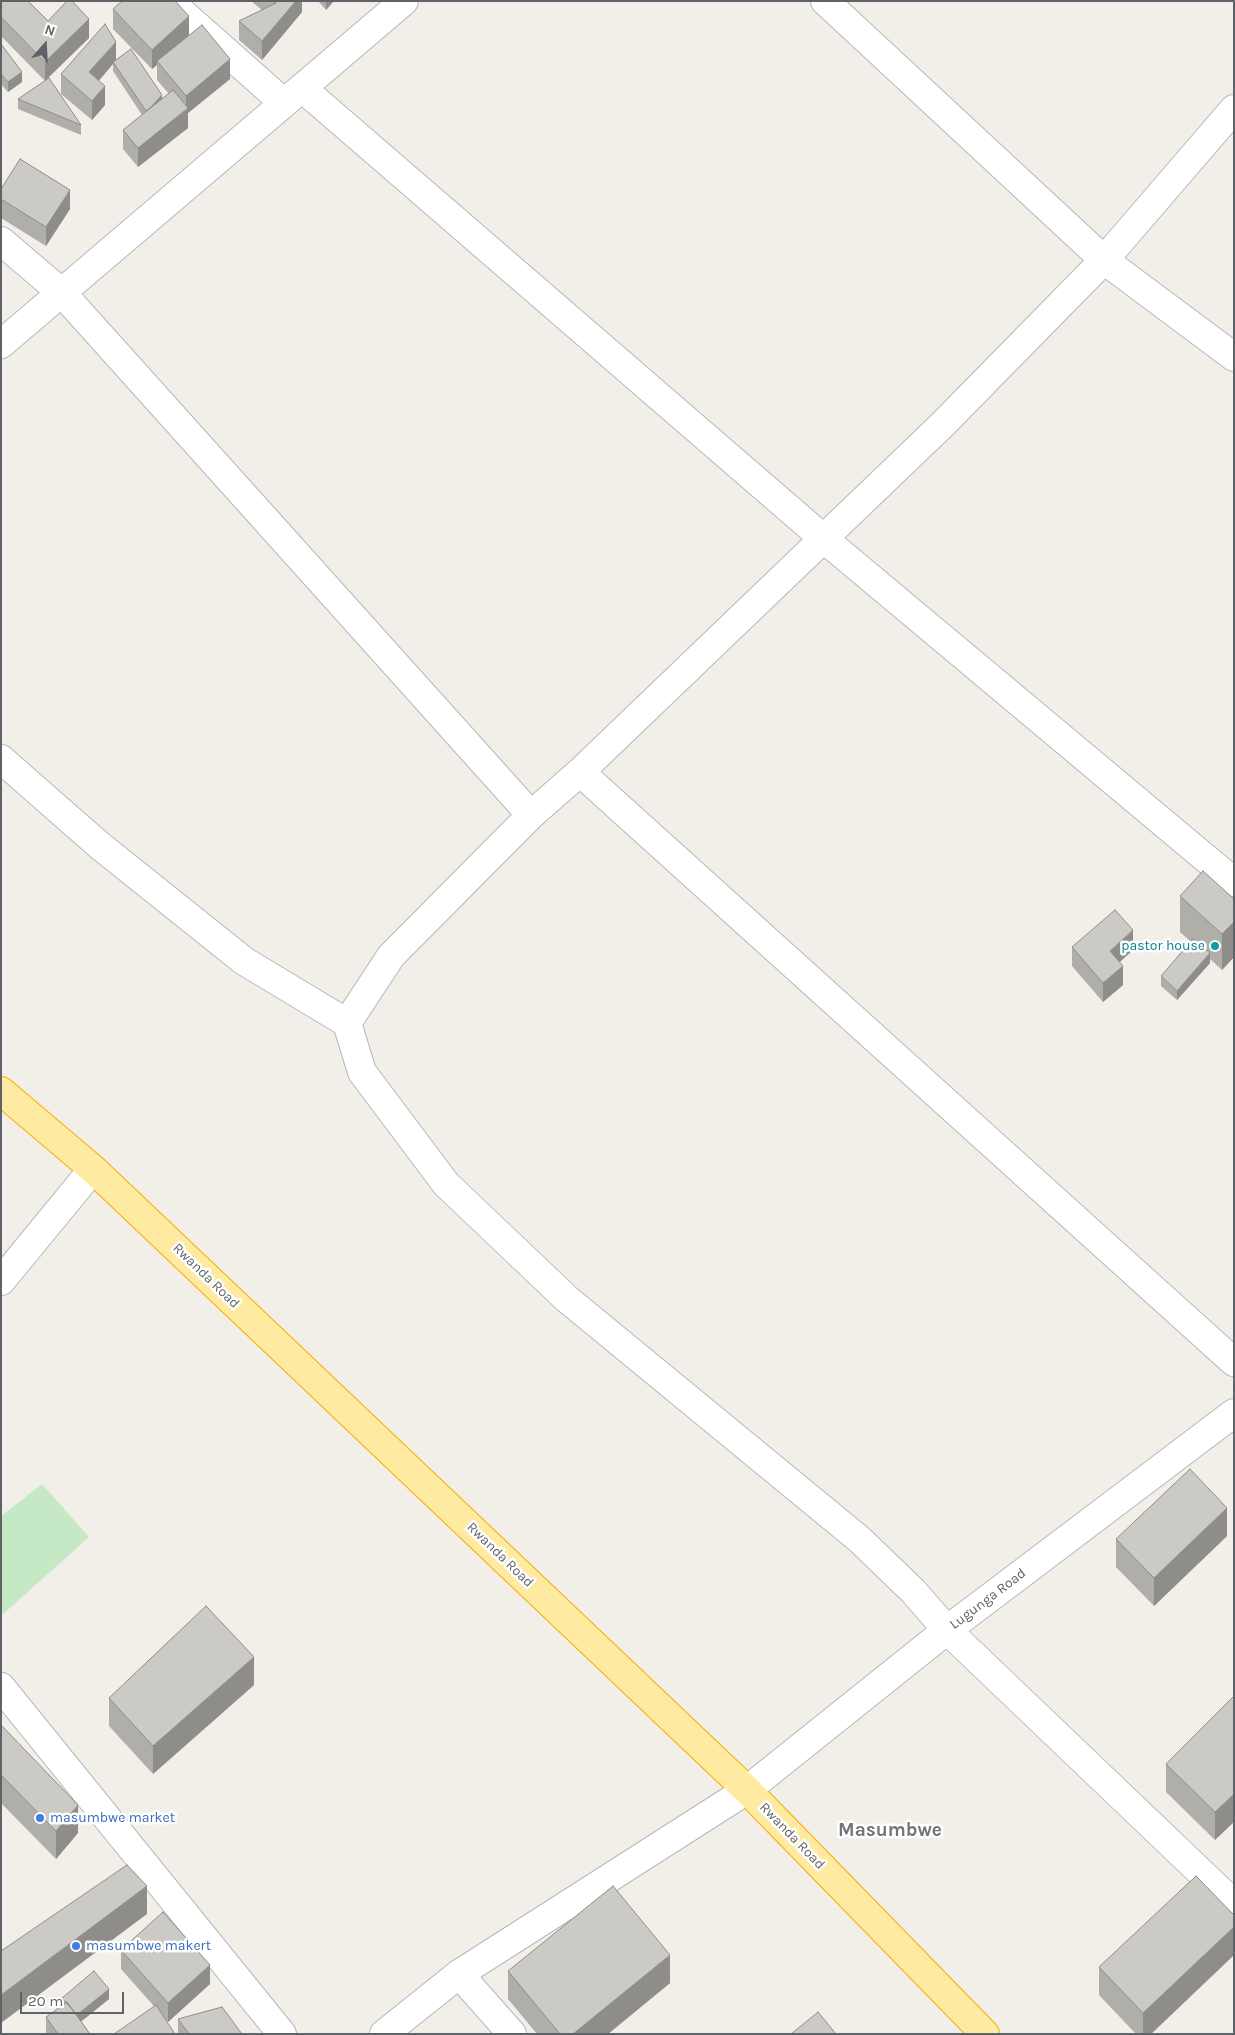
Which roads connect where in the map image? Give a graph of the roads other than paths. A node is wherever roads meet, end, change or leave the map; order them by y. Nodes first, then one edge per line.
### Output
1 (168, 1) edge
2 (404, 1) edge
3 (825, 1) edge
4 (293, 96) junction
5 (1234, 109) edge
6 (1, 241) edge
7 (1104, 260) junction
8 (62, 293) junction
9 (1, 344) edge
10 (1234, 357) edge
11 (824, 539) junction
12 (1, 759) edge
13 (580, 772) junction
14 (531, 815) junction
15 (1234, 882) edge
16 (347, 1023) junction
17 (1, 1091) edge
18 (94, 1169) junction
19 (1, 1281) edge
20 (1234, 1362) edge
21 (1234, 1413) edge
22 (947, 1630) junction
23 (1, 1687) edge
24 (747, 1790) junction
25 (1234, 1904) edge
26 (459, 1974) junction
27 (282, 2034) edge
28 (384, 2034) edge
29 (512, 2034) edge
30 (985, 2034) edge

1 - 4 street
2 - 4 street
3 - 7 street
4 - 8 street
4 - 11 street
5 - 7 street
6 - 8 street
7 - 10 street
7 - 11 street
8 - 9 street
8 - 14 street
11 - 13 street
11 - 15 street
12 - 16 street
13 - 14 street
13 - 20 street
14 - 16 street
16 - 22 street
17 - 18 highway, Rwanda Road
18 - 19 street
18 - 24 highway, Rwanda Road
21 - 22 street, Lugunga Road
22 - 24 street, Lugunga Road
22 - 25 street
23 - 27 street
24 - 26 street, Lugunga Road
24 - 30 highway, Rwanda Road
26 - 28 street, Lugunga Road
26 - 29 street

